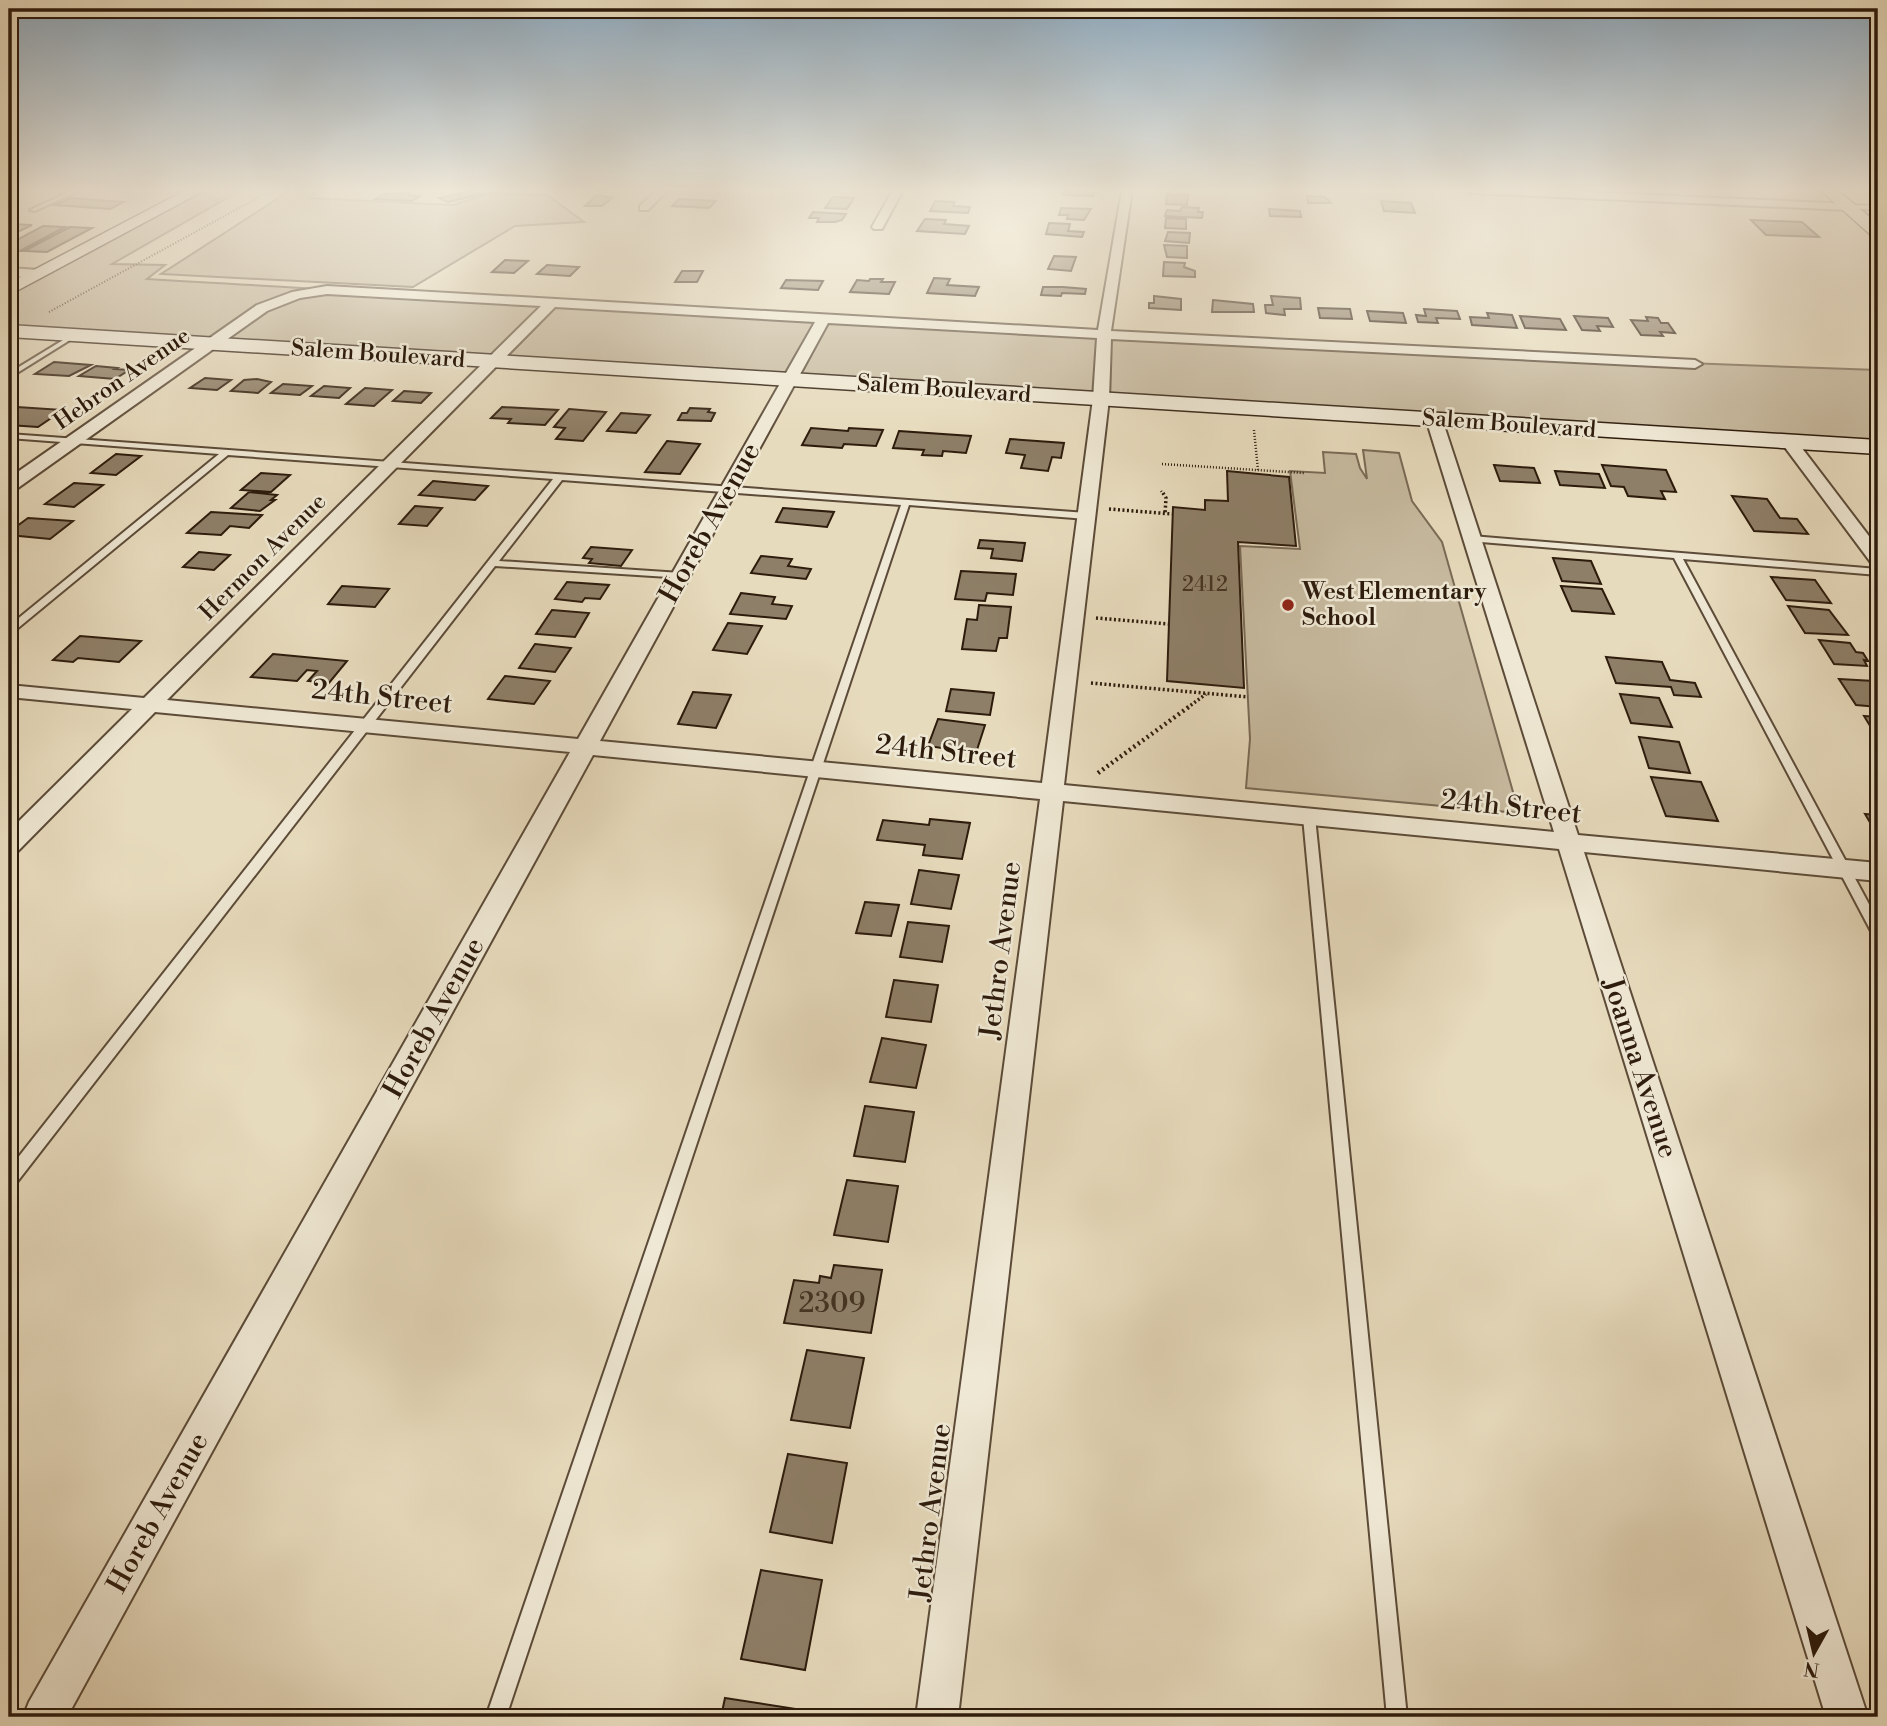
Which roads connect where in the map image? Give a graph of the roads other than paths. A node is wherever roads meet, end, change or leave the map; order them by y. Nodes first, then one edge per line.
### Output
1 (45, 271) edge
2 (1114, 271) edge
3 (9, 272) edge
4 (39, 274) junction
5 (9, 290) edge
6 (552, 303) junction
7 (262, 308) joint
8 (824, 319) junction
9 (9, 331) edge
10 (1104, 334) junction
11 (75, 335) junction
12 (213, 343) junction
13 (494, 361) junction
14 (1695, 364) dead end
15 (9, 376) edge
16 (790, 379) junction
17 (1101, 398) junction
18 (1434, 419) junction
19 (9, 436) edge
20 (74, 441) junction
21 (1789, 442) junction
22 (1878, 447) edge
23 (226, 452) junction
24 (391, 464) junction
25 (560, 477) junction
26 (9, 486) edge
27 (729, 489) junction
28 (906, 502) junction
29 (1087, 512) junction
30 (1472, 540) junction
31 (1677, 556) junction
32 (1878, 560) edge
33 (493, 563) junction
34 (1878, 572) edge
35 (681, 576) junction
36 (9, 631) edge
37 (9, 691) edge
38 (150, 704) junction
39 (365, 725) junction
40 (586, 746) junction
41 (816, 769) junction
42 (1052, 792) junction
43 (1309, 817) junction
44 (1568, 842) junction
45 (9, 845) edge
46 (1844, 869) junction
47 (1878, 872) edge
48 (1878, 933) edge
49 (9, 1181) edge
50 (44, 1717) edge
51 (496, 1717) edge
52 (937, 1717) edge
53 (1397, 1717) edge
54 (1847, 1717) edge

1 - 4 street
2 - 10 street, Jethro Avenue
3 - 4 street
4 - 5 street
6 - 7 street, Salem Boulevard
6 - 8 street, Salem Boulevard
6 - 13 street, Hermon Avenue
7 - 12 street, Hebron Avenue
8 - 10 street, Salem Boulevard
8 - 16 street, Horeb Avenue
9 - 11 street, Salem Boulevard
10 - 14 street, Salem Boulevard
10 - 17 street, Jethro Avenue
11 - 12 street, Salem Boulevard
11 - 15 lane
12 - 13 street, Salem Boulevard
12 - 20 street, Hebron Avenue
13 - 16 street, Salem Boulevard
13 - 24 street, Hermon Avenue
16 - 17 street, Salem Boulevard
16 - 27 street, Horeb Avenue
17 - 18 street, Salem Boulevard
17 - 29 street, Jethro Avenue
18 - 21 street, Salem Boulevard
18 - 30 street, Joanna Avenue
19 - 20 lane
20 - 23 lane
20 - 26 street, Hebron Avenue
21 - 22 street, Salem Boulevard
21 - 32 street
23 - 24 lane
23 - 36 lane
24 - 25 lane
24 - 38 street, Hermon Avenue
25 - 27 lane
25 - 33 lane
27 - 28 lane
27 - 35 street, Horeb Avenue
28 - 29 lane
28 - 41 lane
29 - 42 street, Jethro Avenue
30 - 31 lane
30 - 44 street, Joanna Avenue
31 - 34 lane
31 - 46 lane
33 - 35 lane
33 - 39 lane
35 - 40 street, Horeb Avenue
37 - 38 street, 24th Street
38 - 39 street, 24th Street
38 - 45 street, Hermon Avenue
39 - 40 street, 24th Street
39 - 49 lane
40 - 41 street, 24th Street
40 - 50 street, Horeb Avenue
41 - 42 street, 24th Street
41 - 51 lane
42 - 43 street, 24th Street
42 - 52 street, Jethro Avenue
43 - 44 street, 24th Street
43 - 53 lane
44 - 46 street, 24th Street
44 - 54 street, Joanna Avenue
46 - 47 street, 24th Street
46 - 48 lane

